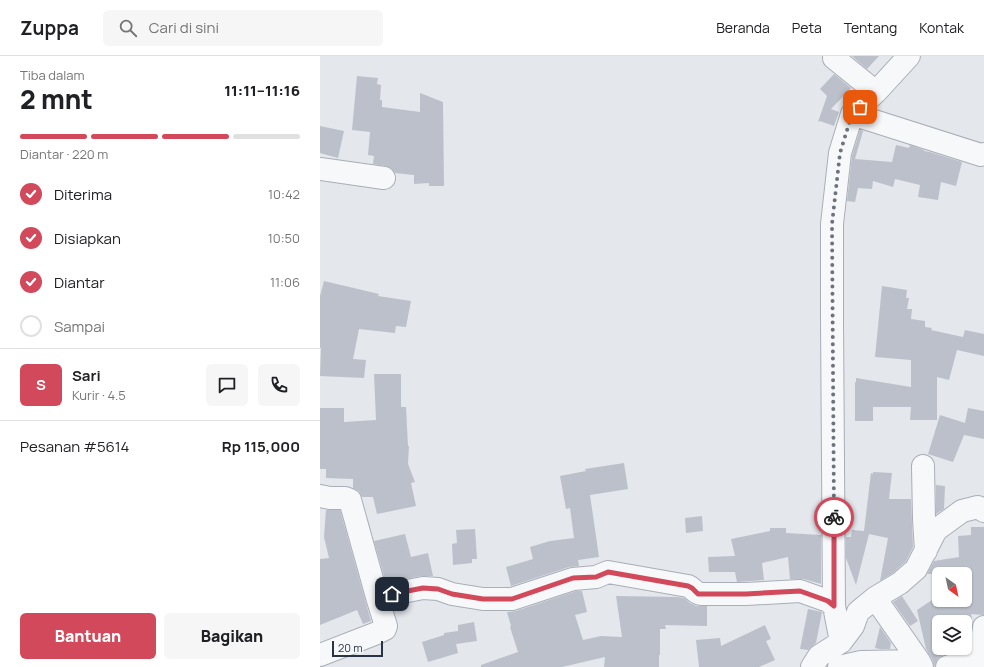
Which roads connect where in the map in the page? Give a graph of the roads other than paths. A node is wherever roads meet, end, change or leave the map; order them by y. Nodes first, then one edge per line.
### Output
1 (836, 56) edge
2 (909, 56) edge
3 (876, 92) junction
4 (852, 114) junction
5 (984, 154) edge
6 (320, 170) edge
7 (384, 178) dead end
8 (923, 466) dead end
9 (320, 496) edge
10 (984, 511) edge
11 (926, 551) junction
12 (377, 597) junction
13 (876, 598) junction
14 (831, 603) junction
15 (984, 627) edge
16 (841, 642) junction
17 (320, 655) edge
18 (981, 659) edge
19 (861, 665) edge
20 (920, 665) edge
21 (812, 667) edge
22 (839, 667) edge
23 (947, 667) edge

1 - 3 street
2 - 3 street
3 - 4 street
4 - 5 street
4 - 14 street
6 - 7 street
8 - 11 street
9 - 12 street
10 - 11 street
11 - 13 street
12 - 14 street
12 - 17 street
13 - 16 street
13 - 20 street
14 - 16 street
15 - 18 street
16 - 21 street
18 - 23 street
19 - 20 street
19 - 22 street

